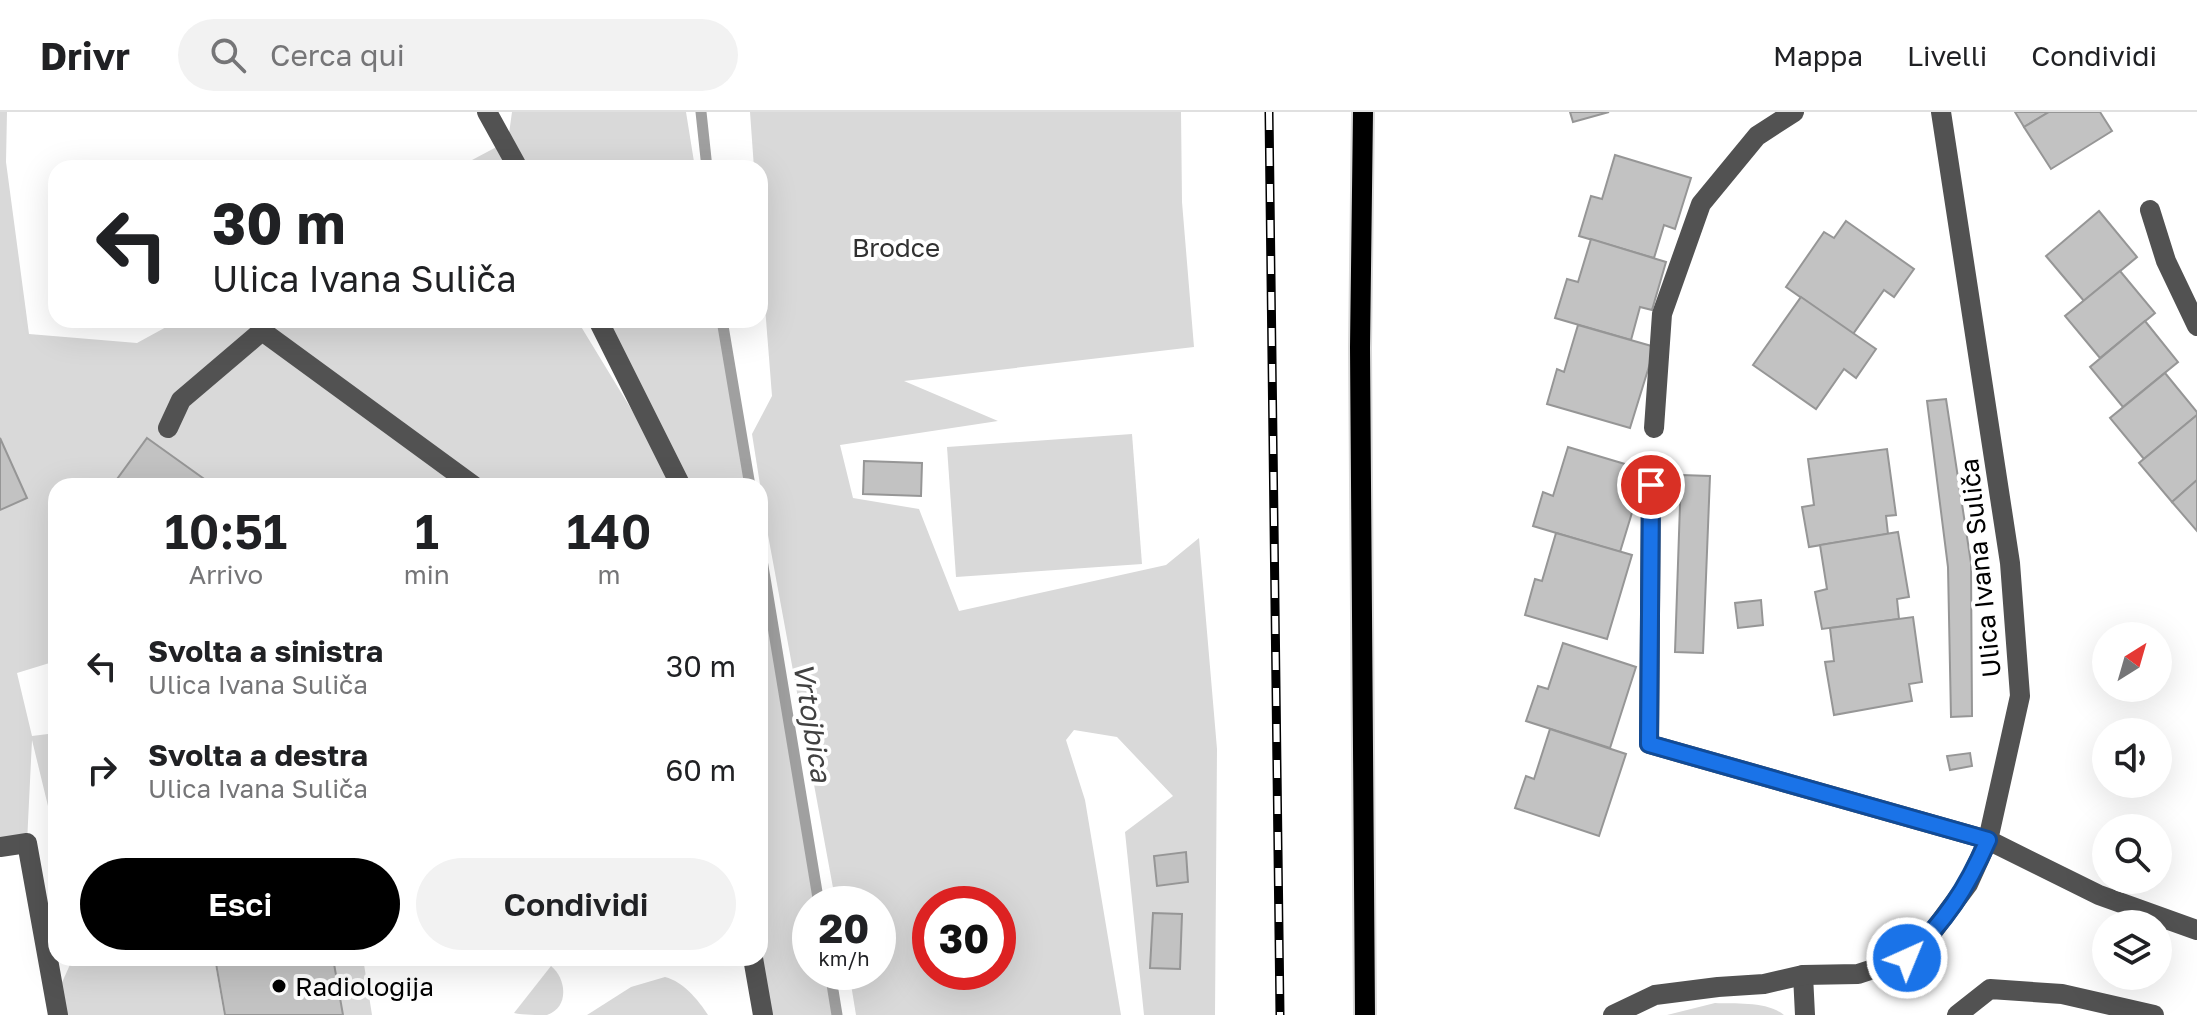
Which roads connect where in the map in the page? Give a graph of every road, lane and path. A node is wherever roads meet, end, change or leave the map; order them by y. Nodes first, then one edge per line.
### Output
1 (1363, 112) edge
2 (1794, 112) edge
3 (1941, 112) edge
4 (492, 115) edge
5 (514, 160) edge
6 (2150, 210) dead end
7 (2197, 326) edge
8 (602, 328) edge
9 (168, 428) dead end
10 (1654, 428) dead end
11 (463, 478) edge
12 (677, 478) edge
13 (1651, 485) dead end
14 (1988, 840) junction
15 (0, 847) edge
16 (2197, 930) edge
17 (48, 960) edge
18 (49, 966) edge
19 (754, 966) edge
20 (1803, 975) junction
21 (58, 1015) edge
22 (763, 1015) edge
23 (1365, 1015) edge
24 (1613, 1015) edge
25 (1805, 1015) edge
26 (1957, 1015) edge
27 (2154, 1015) edge

1 - 23 main road
2 - 10 street
3 - 14 street, Ulica Ivana Suliča
4 - 5 street
6 - 7 street
8 - 12 street
9 - 11 street
13 - 14 street
14 - 16 street
14 - 20 street, Ulica Ivana Suliča
15 - 17 street
18 - 21 street
19 - 22 street
20 - 24 street, Ulica Ivana Suliča
20 - 25 street
26 - 27 street

